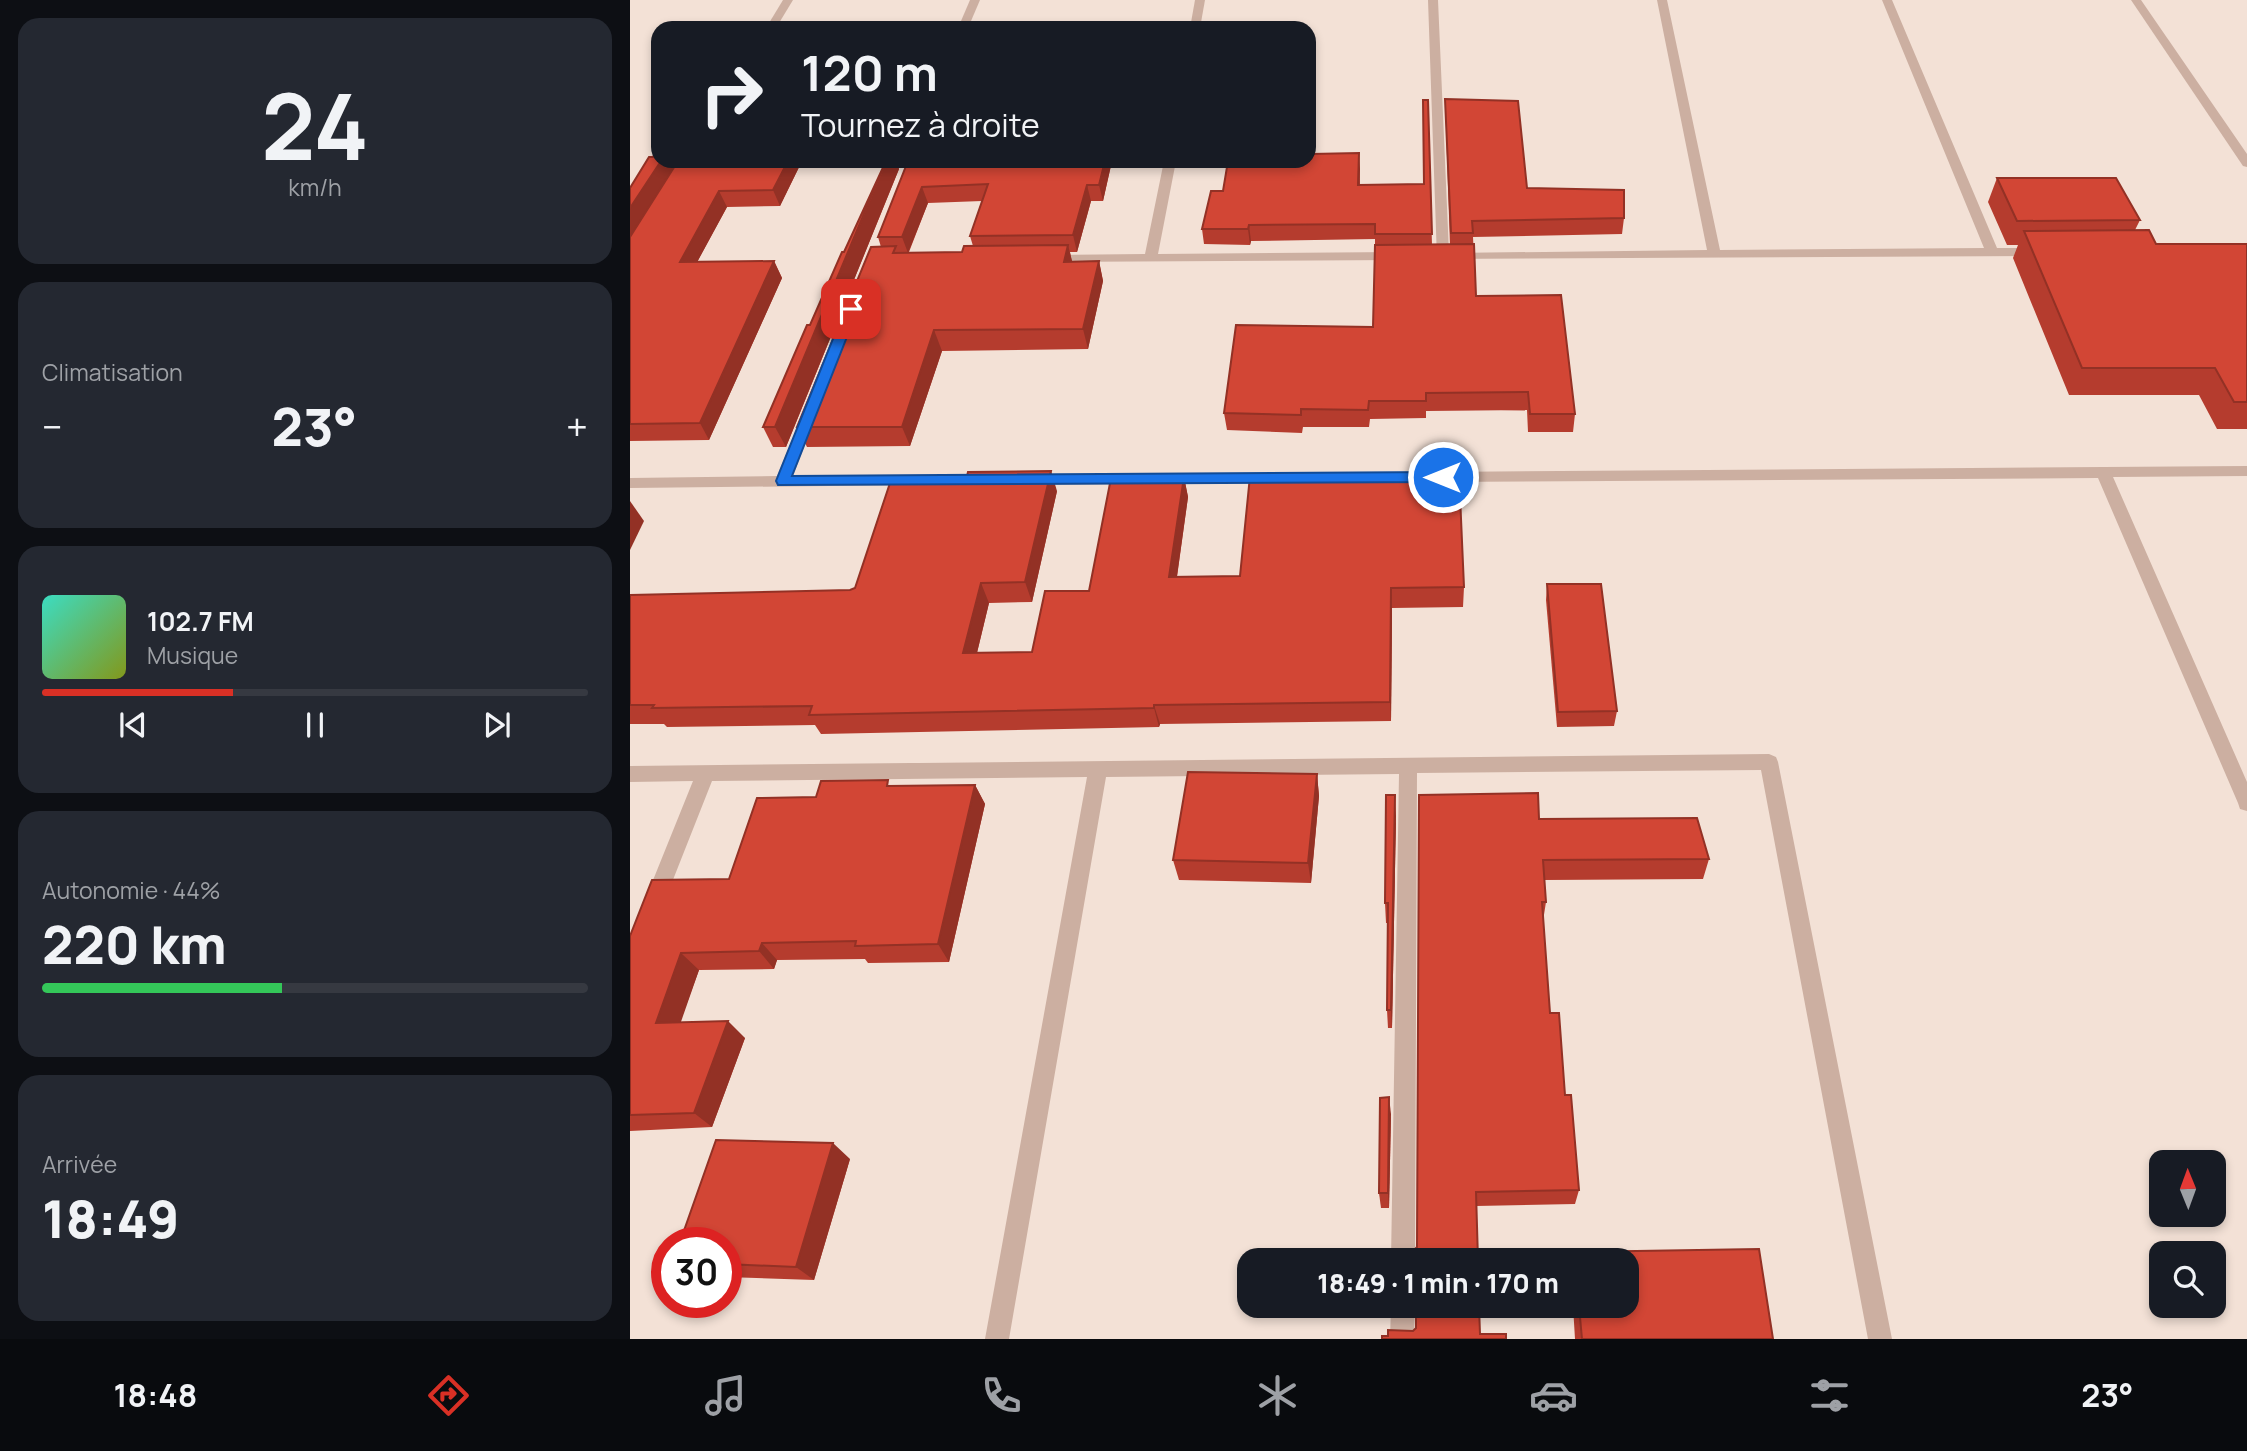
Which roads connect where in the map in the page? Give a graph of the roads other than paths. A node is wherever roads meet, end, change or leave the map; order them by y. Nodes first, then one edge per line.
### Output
1 (788, 0) edge
2 (975, 0) edge
3 (1200, 0) edge
4 (1433, 0) edge
5 (1662, 0) edge
6 (1888, 0) edge
7 (2136, 0) edge
8 (775, 21) edge
9 (967, 21) edge
10 (1196, 21) edge
11 (2247, 163) edge
12 (1169, 168) edge
13 (2046, 251) edge
14 (1992, 252) junction
15 (1714, 254) junction
16 (1428, 256) junction
17 (1152, 258) junction
18 (1031, 259) edge
19 (814, 403) edge
20 (2247, 471) edge
21 (2103, 472) junction
22 (1422, 477) edge
23 (1297, 478) edge
24 (936, 480) edge
25 (1019, 480) edge
26 (783, 481) junction
27 (630, 483) edge
28 (1408, 766) junction
29 (1098, 770) junction
30 (705, 774) junction
31 (630, 775) edge
32 (2247, 803) edge
33 (645, 924) edge
34 (1403, 1248) edge
35 (1403, 1318) edge
36 (996, 1339) edge
37 (1402, 1339) edge
38 (1880, 1339) edge

1 - 8 street
2 - 9 street
3 - 10 street
4 - 16 street
5 - 15 street
6 - 14 street
7 - 11 street
12 - 17 street
13 - 14 street
14 - 15 street
15 - 16 street
16 - 17 street
17 - 18 street
19 - 26 street
20 - 21 street
21 - 22 street
21 - 32 street
23 - 25 street
24 - 26 street
26 - 27 street
28 - 29 street
28 - 34 street
28 - 38 street
29 - 30 street
29 - 36 street
30 - 31 street
30 - 33 street
35 - 37 street

